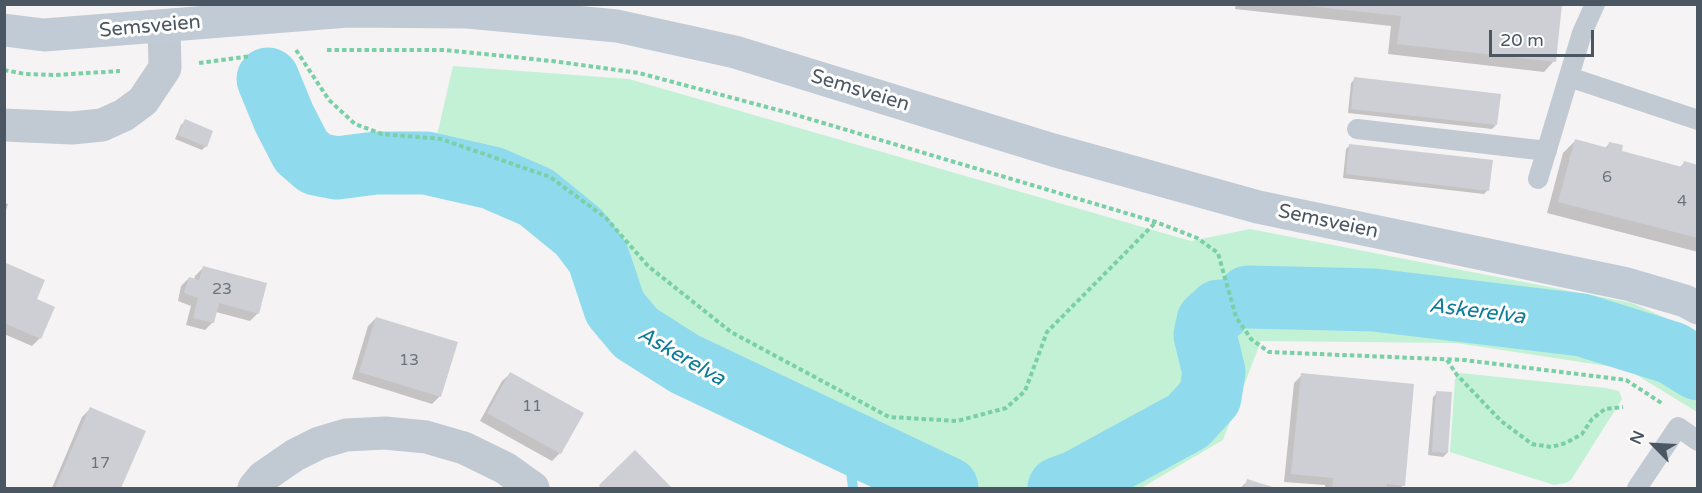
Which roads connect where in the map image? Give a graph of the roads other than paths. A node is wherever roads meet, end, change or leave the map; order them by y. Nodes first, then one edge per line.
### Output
1 (1595, 4) edge
2 (164, 26) junction
3 (4, 30) edge
4 (1569, 77) junction
5 (1698, 120) edge
6 (4, 125) edge
7 (1356, 129) dead end
8 (1547, 152) junction
9 (1538, 179) dead end
10 (1698, 308) edge
11 (1698, 441) edge
12 (254, 489) edge
13 (533, 489) edge
14 (1637, 489) edge

1 - 4 lane
2 - 3 main road, Semsveien
2 - 6 street
2 - 10 main road, Semsveien
4 - 5 lane
4 - 8 lane
7 - 8 lane
8 - 9 lane
11 - 14 lane
12 - 13 street

